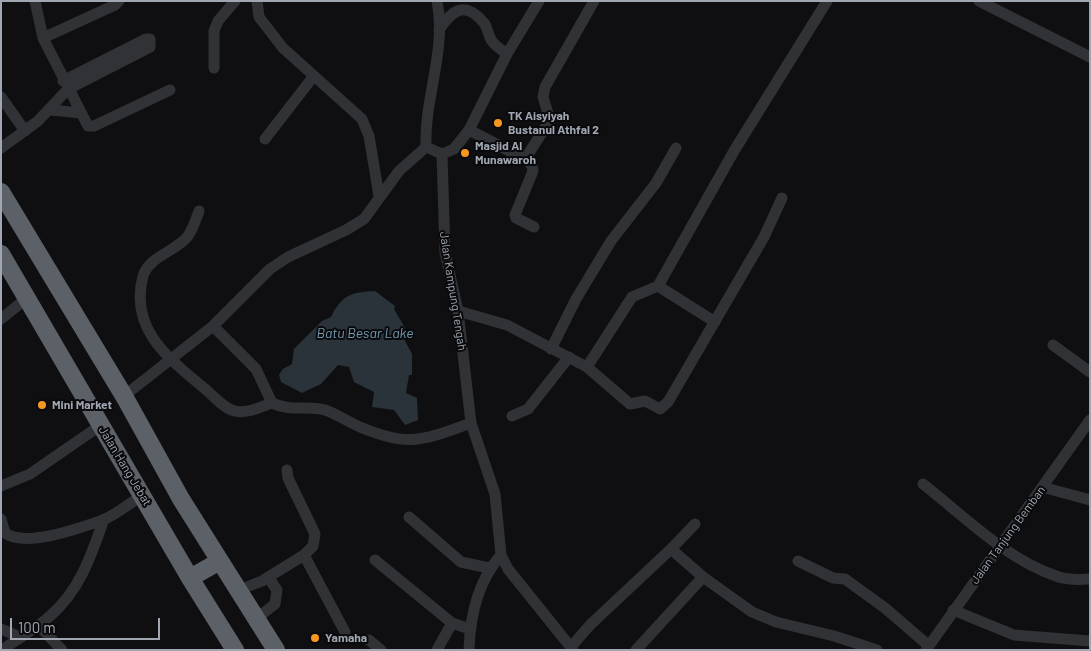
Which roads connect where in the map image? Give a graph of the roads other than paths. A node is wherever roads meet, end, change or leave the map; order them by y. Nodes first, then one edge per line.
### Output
1 (35, 1) edge
2 (119, 1) edge
3 (235, 1) edge
4 (257, 1) edge
5 (437, 1) edge
6 (539, 1) edge
7 (594, 1) edge
8 (827, 1) edge
9 (979, 1) edge
10 (439, 30) junction
11 (43, 38) junction
12 (507, 54) junction
13 (1090, 58) edge
14 (214, 68) dead end
15 (313, 77) junction
16 (66, 85) junction
17 (170, 90) dead end
18 (1, 97) edge
19 (51, 110) junction
20 (80, 113) junction
21 (469, 130) junction
22 (25, 131) junction
23 (265, 139) dead end
24 (426, 146) junction
25 (1, 148) edge
26 (676, 148) dead end
27 (442, 154) junction
28 (525, 159) junction
29 (1, 192) edge
30 (379, 196) junction
31 (782, 198) dead end
32 (199, 211) dead end
33 (534, 227) dead end
34 (1, 254) edge
35 (658, 286) junction
36 (27, 298) junction
37 (458, 311) junction
38 (1, 319) edge
39 (714, 322) junction
40 (213, 326) junction
41 (1053, 345) dead end
42 (551, 349) junction
43 (568, 357) junction
44 (171, 361) junction
45 (587, 367) junction
46 (1090, 372) edge
47 (124, 396) junction
48 (272, 403) junction
49 (512, 416) dead end
50 (1090, 420) edge
51 (471, 423) junction
52 (101, 425) junction
53 (287, 470) dead end
54 (923, 484) dead end
55 (1, 486) edge
56 (1042, 487) junction
57 (143, 496) junction
58 (1090, 500) edge
59 (409, 517) dead end
60 (1, 519) edge
61 (104, 519) junction
62 (695, 524) dead end
63 (1002, 546) junction
64 (671, 549) junction
65 (304, 555) junction
66 (501, 555) junction
67 (375, 560) dead end
68 (220, 561) junction
69 (798, 561) dead end
70 (489, 568) junction
71 (268, 576) junction
72 (703, 577) junction
73 (190, 578) junction
74 (1090, 579) edge
75 (239, 590) junction
76 (953, 610) junction
77 (257, 618) junction
78 (452, 622) junction
79 (38, 625) junction
80 (1, 629) edge
81 (470, 629) junction
82 (345, 632) dead end
83 (20, 637) junction
84 (369, 640) dead end
85 (1090, 641) edge
86 (928, 648) edge
87 (572, 649) edge
88 (2, 650) edge
89 (62, 650) edge
90 (236, 650) edge
91 (276, 650) edge
92 (381, 650) edge
93 (437, 650) edge
94 (469, 650) edge
95 (636, 650) edge
96 (877, 650) edge

1 - 11 street
2 - 11 street
3 - 14 street
4 - 15 street
5 - 10 street
6 - 12 street
7 - 28 street
8 - 35 street
9 - 13 street
10 - 12 street
10 - 24 street
11 - 16 street
12 - 21 street
15 - 23 street
15 - 30 street
16 - 16 street
16 - 19 street
16 - 20 street
17 - 20 street
18 - 22 street
19 - 20 street
19 - 22 street
21 - 27 street
21 - 28 street
22 - 25 street
24 - 27 street
24 - 30 street
26 - 42 street
27 - 37 street, Jalan Kampung Tengah
28 - 33 street
29 - 47 highway
30 - 40 street
31 - 39 street
32 - 44 street
34 - 36 highway, Jalan Hang Jebat
35 - 39 street
35 - 45 street
36 - 38 street
36 - 52 highway, Jalan Hang Jebat
37 - 42 street
37 - 51 street, Jalan Kampung Tengah
39 - 45 street
40 - 44 street
40 - 48 street
41 - 46 street
42 - 43 street
43 - 45 street
43 - 49 street
44 - 47 street
44 - 48 street
47 - 68 highway
48 - 51 street
50 - 56 street, Jalan Tanjung Bemban
51 - 66 street, Jalan Kampung Tengah
52 - 55 street
52 - 57 highway, Jalan Hang Jebat
53 - 65 street
54 - 63 street
56 - 58 street
56 - 63 street, Jalan Tanjung Bemban
57 - 61 street
57 - 73 highway, Jalan Hang Jebat
59 - 70 street
60 - 61 street
61 - 79 street
62 - 64 street
63 - 74 street
63 - 76 street, Jalan Tanjung Bemban
64 - 72 street
64 - 87 street
65 - 71 street
65 - 82 street
66 - 70 street
66 - 87 street
67 - 78 street
68 - 73 highway
68 - 75 highway
69 - 86 street
70 - 81 street
71 - 75 street
71 - 77 street
72 - 95 street
72 - 96 street
73 - 90 highway, Jalan Hang Jebat
75 - 77 highway
76 - 85 street
76 - 86 street, Jalan Tanjung Bemban
77 - 91 highway
78 - 81 street
78 - 93 street
79 - 83 street
79 - 89 street
80 - 83 street
81 - 94 street
83 - 88 street
84 - 92 street

